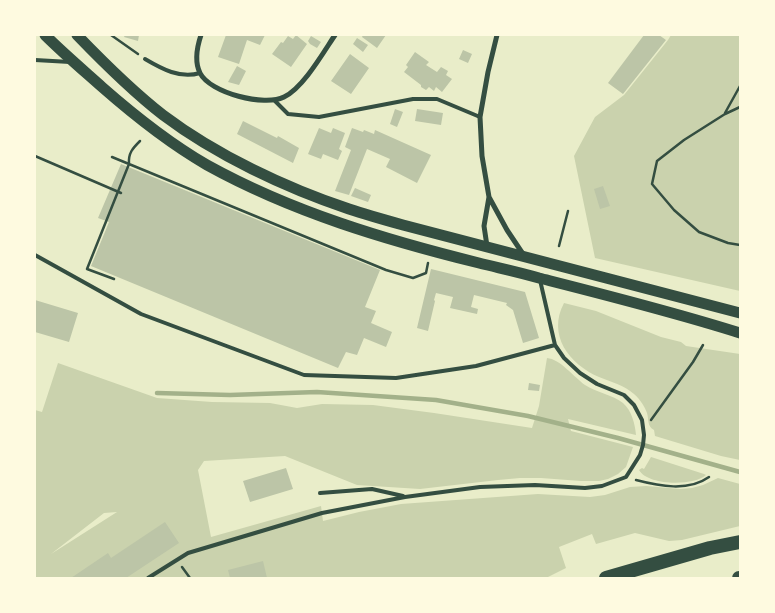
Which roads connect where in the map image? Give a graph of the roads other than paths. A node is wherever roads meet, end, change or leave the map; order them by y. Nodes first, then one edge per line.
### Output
1 (45, 35) edge
2 (77, 35) edge
3 (201, 35) edge
4 (335, 35) edge
5 (496, 35) edge
6 (145, 59) road end
7 (35, 60) edge
8 (74, 63) junction
9 (200, 72) junction
10 (275, 101) junction
11 (480, 117) junction
12 (489, 197) junction
13 (487, 248) junction
14 (35, 255) edge
15 (525, 256) junction
16 (495, 267) junction
17 (539, 278) junction
18 (740, 313) edge
19 (740, 333) edge
20 (555, 345) junction
21 (320, 493) dead end
22 (406, 496) junction
23 (740, 542) edge
24 (148, 578) edge
25 (606, 578) edge

1 - 8 main road
2 - 13 main road
3 - 9 street
4 - 10 street
5 - 11 street
6 - 9 lane
7 - 8 lane
8 - 16 main road
9 - 10 street
10 - 11 lane
11 - 12 street
12 - 13 street
12 - 15 street
13 - 15 main road
13 - 16 main road
14 - 20 lane
15 - 17 main road
15 - 18 main road
16 - 17 main road
17 - 19 main road
17 - 20 lane
20 - 22 lane
21 - 22 lane
22 - 24 lane
23 - 25 highway

